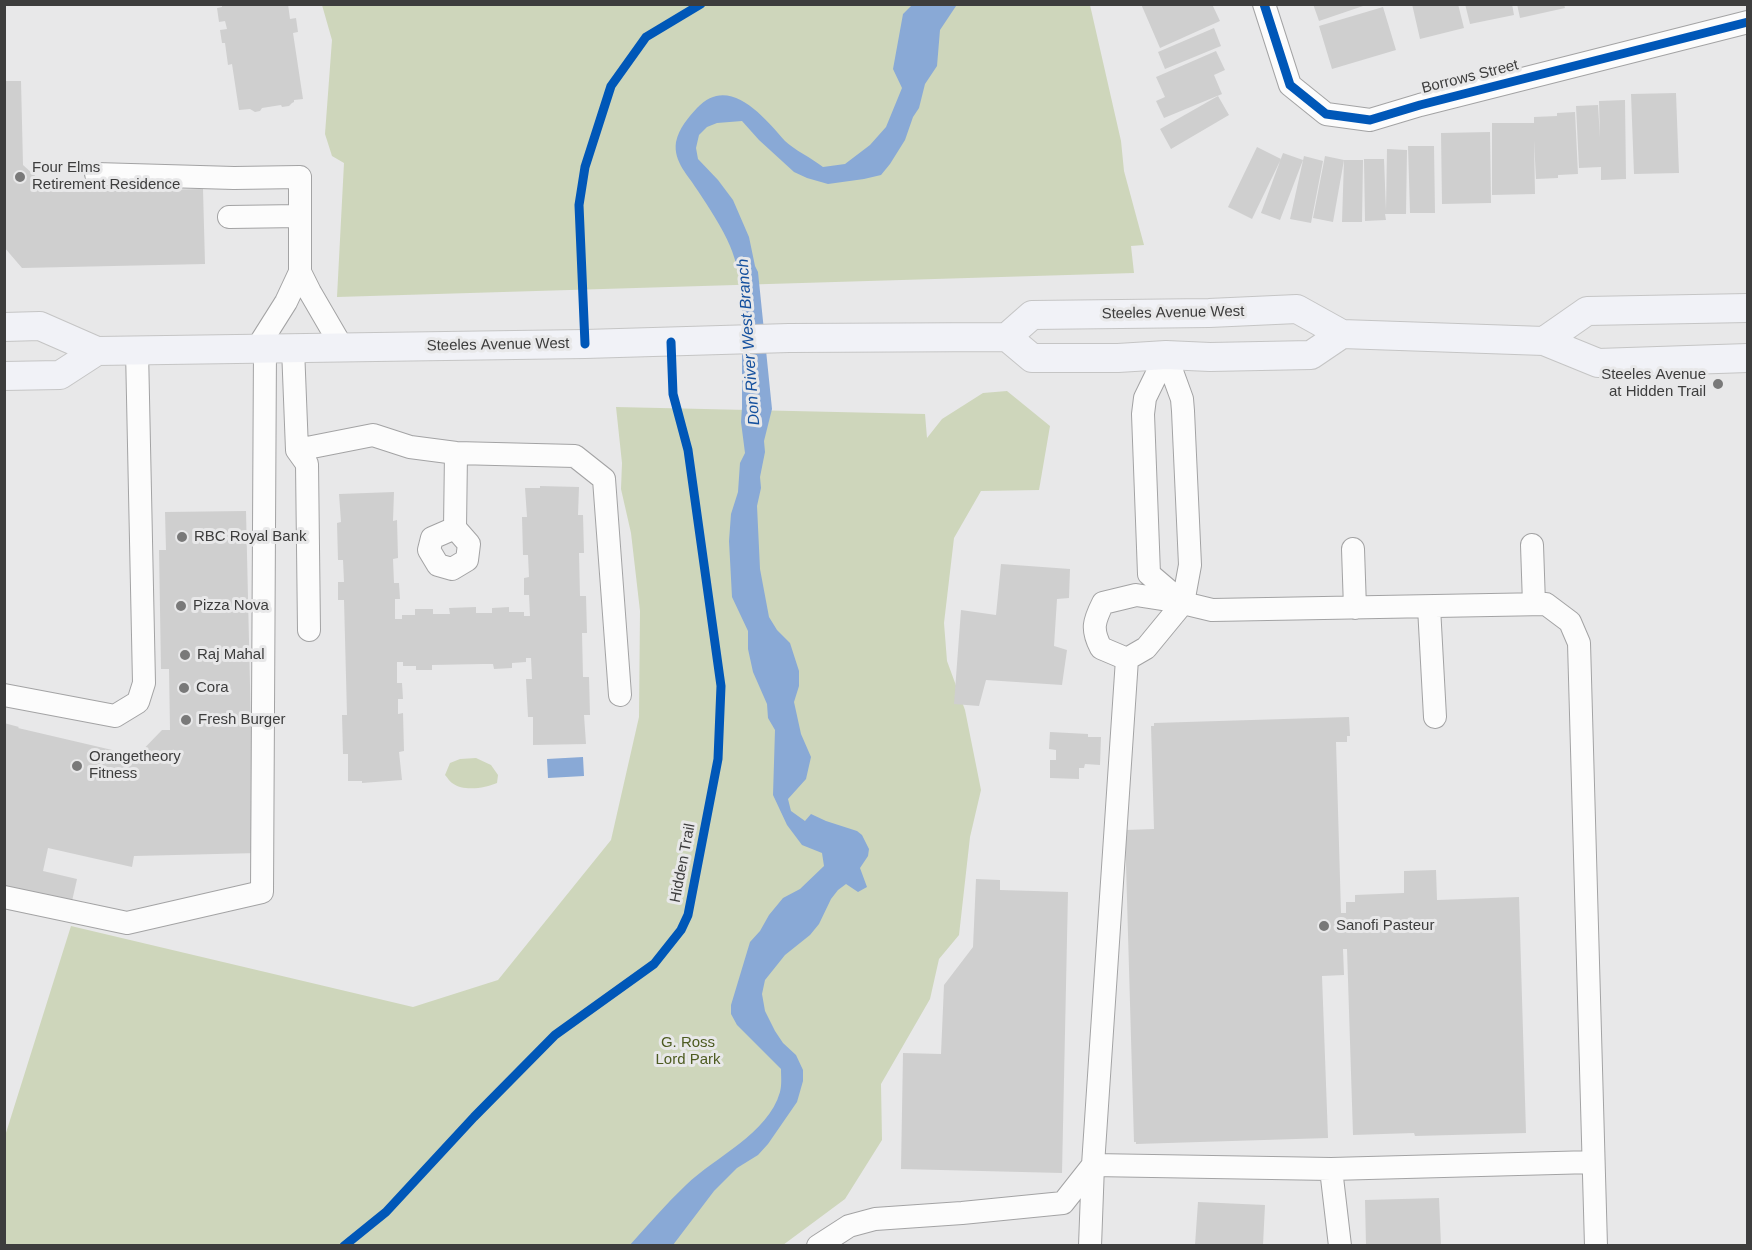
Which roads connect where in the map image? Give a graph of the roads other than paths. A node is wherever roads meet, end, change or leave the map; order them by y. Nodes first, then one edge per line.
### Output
1 (1264, 4) edge
2 (1748, 22) edge
3 (96, 174) dead end
4 (300, 216) junction
5 (229, 217) dead end
6 (300, 272) junction
7 (1748, 308) edge
8 (1166, 313) junction
9 (4, 327) edge
10 (1342, 334) junction
11 (1007, 337) junction
12 (1544, 341) junction
13 (342, 347) junction
14 (272, 348) junction
15 (137, 350) junction
16 (97, 351) junction
17 (1166, 355) junction
18 (1748, 358) edge
19 (4, 376) edge
20 (297, 450) junction
21 (456, 453) junction
22 (455, 528) dead end
23 (1532, 546) dead end
24 (1353, 549) dead end
25 (1183, 603) junction
26 (1534, 604) junction
27 (1429, 606) junction
28 (1355, 608) junction
29 (309, 630) dead end
30 (1127, 658) junction
31 (4, 695) edge
32 (620, 695) dead end
33 (1435, 717) dead end
34 (4, 897) edge
35 (1593, 1162) junction
36 (1093, 1165) junction
37 (1331, 1169) junction
38 (818, 1245) edge
39 (1090, 1245) edge
40 (1340, 1245) edge
41 (1596, 1245) edge

1 - 2 street, Borrows Street
3 - 4 street
4 - 5 street
4 - 6 street
6 - 13 street
6 - 14 street
7 - 12 main road
8 - 10 main road, Steeles Avenue West
8 - 11 main road, Steeles Avenue West
8 - 17 main road
9 - 16 main road, Steeles Avenue West
10 - 12 main road, Steeles Avenue West
10 - 17 main road
11 - 13 main road, Steeles Avenue West
11 - 17 main road
12 - 18 main road, Steeles Avenue West
13 - 14 main road, Steeles Avenue West
14 - 15 main road, Steeles Avenue West
14 - 20 street
14 - 34 street
15 - 16 main road, Steeles Avenue West
15 - 31 street
16 - 19 main road
17 - 25 street
17 - 25 street
20 - 21 street
20 - 29 street
21 - 22 street
21 - 32 street
23 - 26 street
24 - 28 street
25 - 28 street
25 - 30 street
25 - 30 street
26 - 27 street
26 - 35 street
27 - 28 street
27 - 33 street
30 - 36 street
35 - 37 street
35 - 41 street
36 - 37 street
36 - 38 street
36 - 39 street
37 - 40 street

